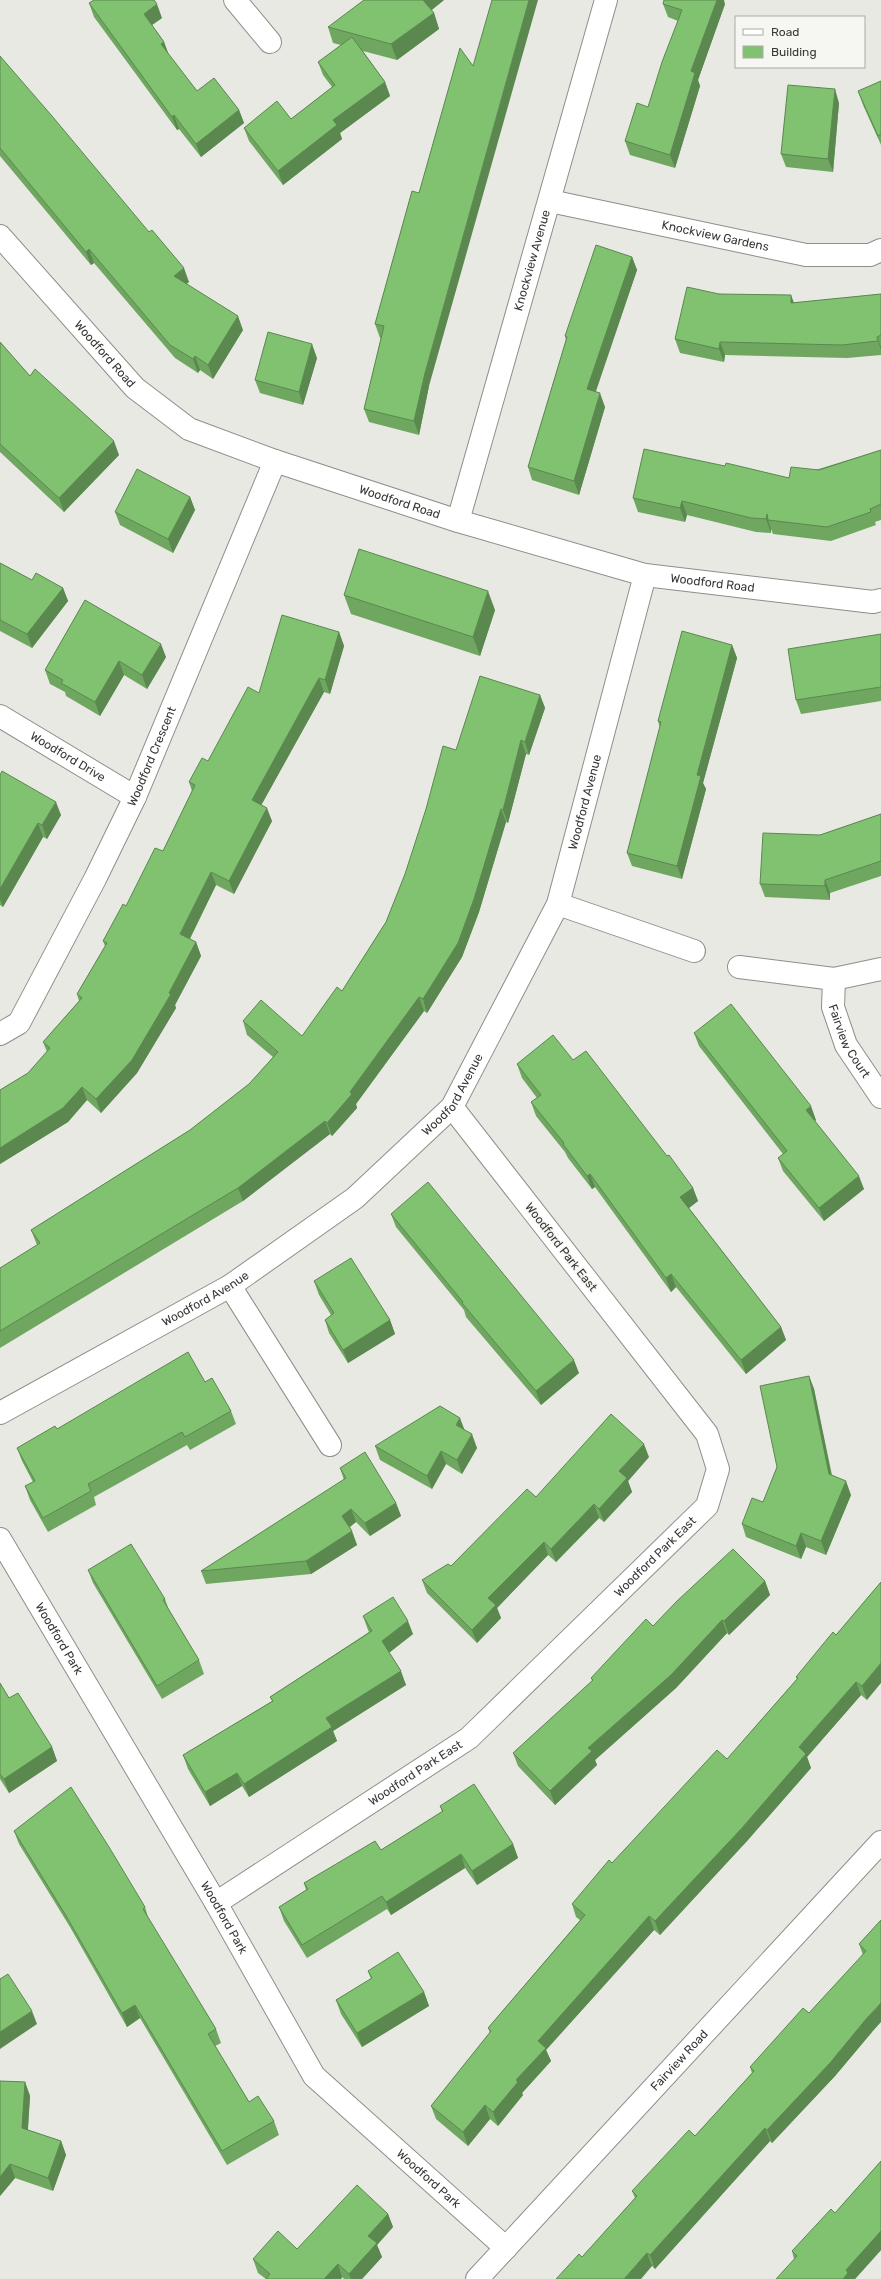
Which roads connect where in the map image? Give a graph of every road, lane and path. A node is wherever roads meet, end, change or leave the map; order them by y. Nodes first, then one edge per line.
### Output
1 (235, 0) edge
2 (606, 0) edge
3 (270, 42) dead end
4 (550, 201) junction
5 (0, 236) edge
6 (881, 250) edge
7 (275, 461) junction
8 (458, 521) junction
9 (645, 574) junction
10 (881, 600) edge
11 (0, 716) edge
12 (135, 797) junction
13 (558, 904) junction
14 (694, 951) dead end
15 (738, 967) dead end
16 (881, 969) edge
17 (834, 979) junction
18 (0, 1034) edge
19 (881, 1097) edge
20 (452, 1107) junction
21 (230, 1286) junction
22 (0, 1413) edge
23 (330, 1445) dead end
24 (0, 1539) edge
25 (881, 1842) edge
26 (216, 1903) junction
27 (506, 2248) junction
28 (477, 2279) edge

1 - 3 street
2 - 4 street, Knockview Avenue
4 - 6 street, Knockview Gardens
4 - 8 street, Knockview Avenue
5 - 7 street, Woodford Road
7 - 8 street, Woodford Road
7 - 12 street, Woodford Crescent
8 - 9 street, Woodford Road
9 - 10 street, Woodford Road
9 - 13 street, Woodford Avenue
11 - 12 street, Woodford Drive
12 - 18 street, Woodford Crescent
13 - 14 street
13 - 20 street, Woodford Avenue
15 - 17 street
16 - 17 street
17 - 19 street, Fairview Court
20 - 21 street, Woodford Avenue
20 - 26 street, Woodford Park East
21 - 22 street, Woodford Avenue
21 - 23 street
24 - 26 street, Woodford Park
25 - 27 street, Fairview Road
26 - 27 street, Woodford Park
27 - 28 street, Fairview Road

